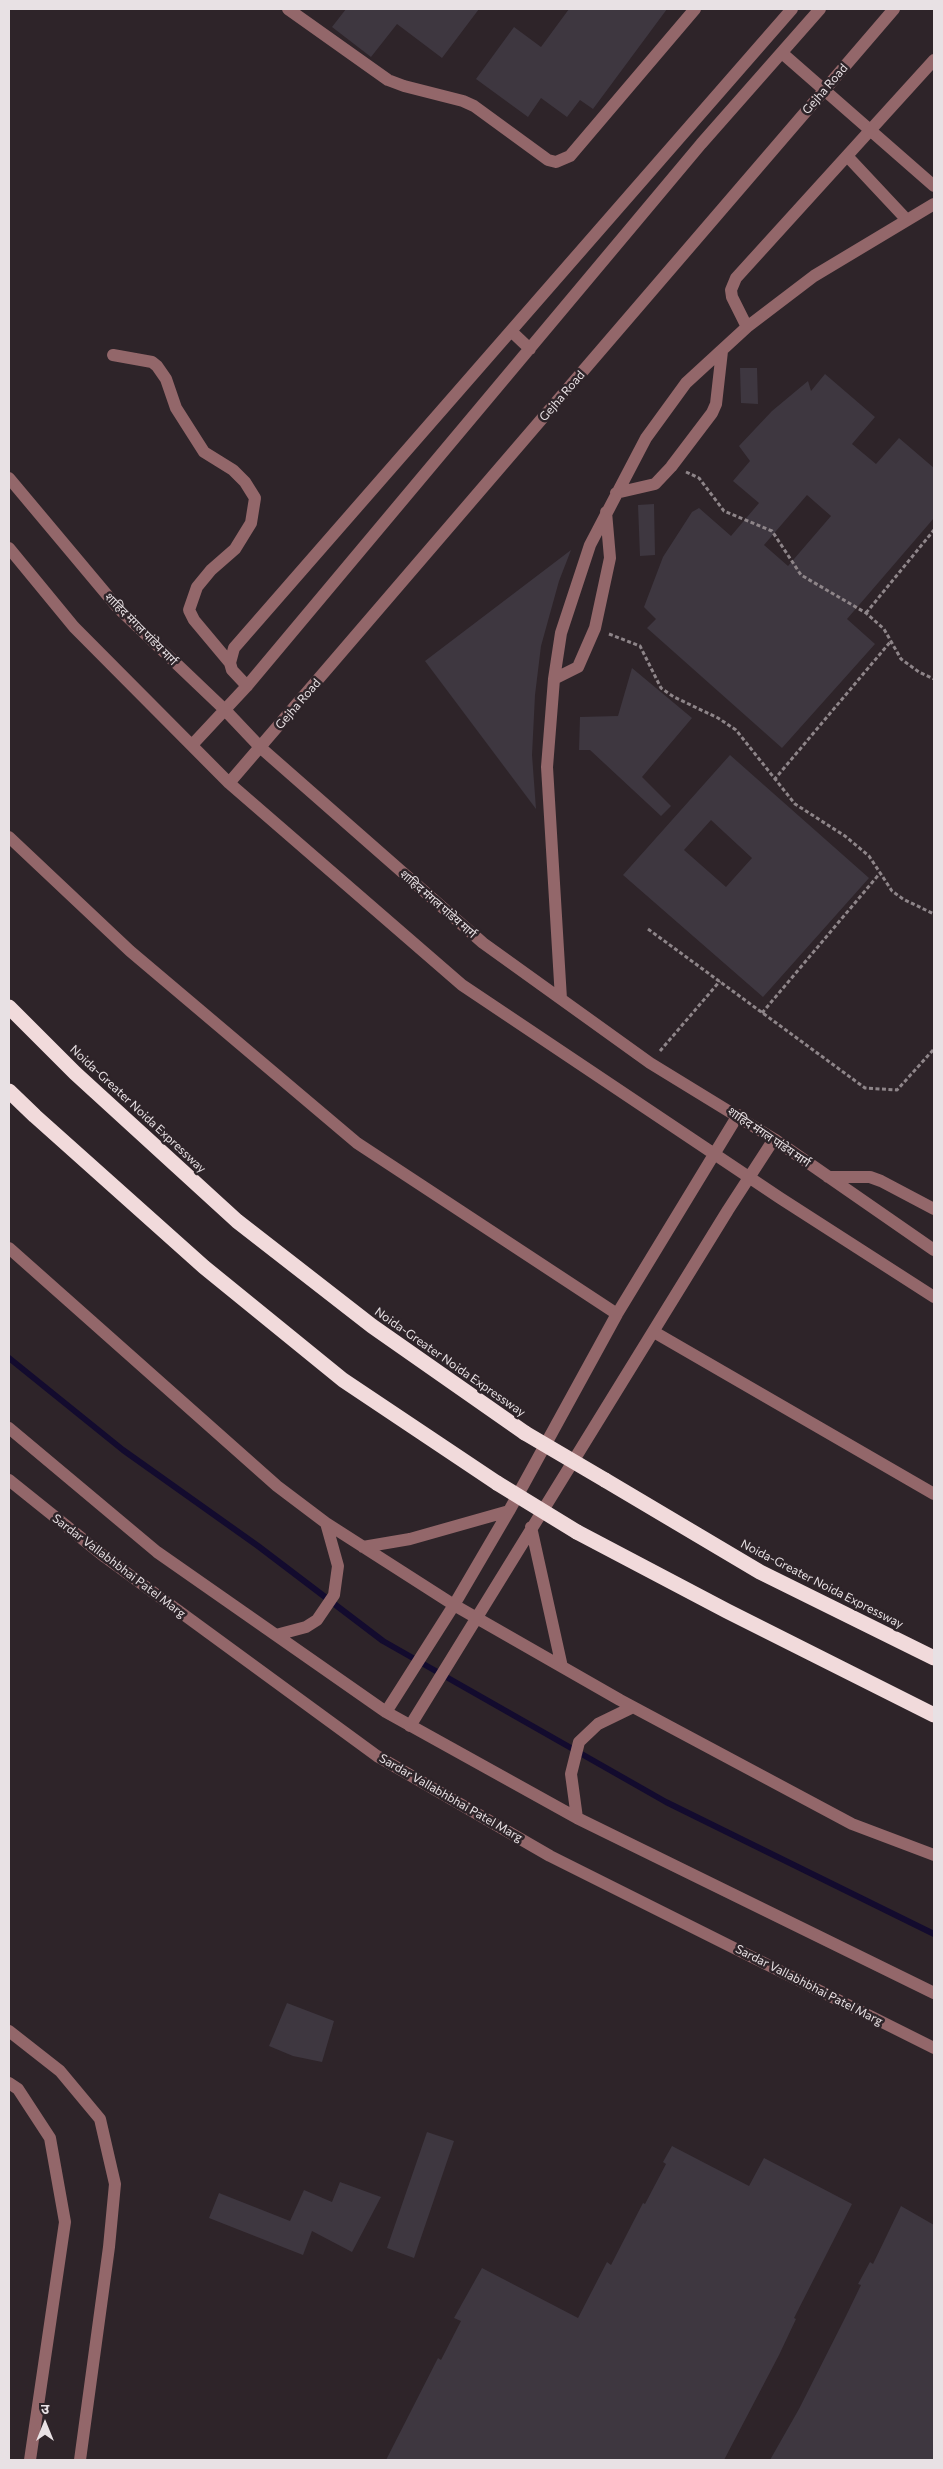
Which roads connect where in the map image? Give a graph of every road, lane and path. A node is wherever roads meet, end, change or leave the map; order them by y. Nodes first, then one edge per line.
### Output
1 (288, 9) edge
2 (695, 9) edge
3 (793, 9) edge
4 (820, 9) edge
5 (894, 9) edge
6 (808, 23) junction
7 (782, 54) junction
8 (934, 60) edge
9 (824, 90) junction
10 (871, 132) junction
11 (848, 157) junction
12 (934, 186) edge
13 (934, 204) edge
14 (907, 220) junction
15 (747, 327) junction
16 (511, 331) junction
17 (530, 348) junction
18 (722, 351) junction
19 (113, 355) dead end
20 (671, 467) junction
21 (9, 478) edge
22 (616, 493) junction
23 (606, 511) junction
24 (934, 530) edge
25 (9, 548) edge
26 (866, 613) junction
27 (595, 628) junction
28 (891, 640) junction
29 (230, 663) junction
30 (934, 678) edge
31 (554, 679) junction
32 (247, 686) junction
33 (225, 710) junction
34 (192, 745) junction
35 (261, 748) junction
36 (774, 780) junction
37 (229, 783) junction
38 (9, 837) edge
39 (881, 872) junction
40 (934, 914) edge
41 (648, 929) dead end
42 (720, 981) junction
43 (561, 999) junction
44 (9, 1007) edge
45 (762, 1013) junction
46 (934, 1049) edge
47 (650, 1063) junction
48 (9, 1090) edge
49 (738, 1115) junction
50 (774, 1139) junction
51 (713, 1154) junction
52 (828, 1177) junction
53 (750, 1178) junction
54 (934, 1210) edge
55 (9, 1248) edge
56 (934, 1250) edge
57 (934, 1297) edge
58 (617, 1314) junction
59 (654, 1332) junction
60 (9, 1428) edge
61 (9, 1480) edge
62 (934, 1494) edge
63 (509, 1511) junction
64 (326, 1523) junction
65 (531, 1527) junction
66 (363, 1546) junction
67 (454, 1605) junction
68 (476, 1618) junction
69 (276, 1635) junction
70 (934, 1658) edge
71 (562, 1667) junction
72 (633, 1707) junction
73 (386, 1712) junction
74 (934, 1714) edge
75 (410, 1726) junction
76 (577, 1818) junction
77 (934, 1855) edge
78 (934, 1993) edge
79 (9, 2031) edge
80 (934, 2048) edge
81 (9, 2083) edge
82 (30, 2460) edge
83 (80, 2460) edge

1 - 2 street
3 - 6 street
3 - 16 street
4 - 6 street
5 - 9 street, Gejha Road
6 - 7 street
7 - 9 street
7 - 17 street
8 - 10 street
9 - 10 street
9 - 35 street, Gejha Road
10 - 11 street
10 - 12 street
11 - 14 street
11 - 15 street
13 - 14 street
14 - 15 street
15 - 18 street
16 - 17 street
16 - 29 street
17 - 32 street
18 - 20 street
18 - 22 street
19 - 29 street
20 - 22 street
20 - 26 path
21 - 33 street, शाहिद मंगल पांडेय मार्ग
22 - 23 street
23 - 27 street
23 - 31 street
24 - 26 path
25 - 34 street
26 - 28 path
27 - 31 street
27 - 36 path
28 - 30 path
28 - 36 path
29 - 32 street
31 - 43 street
32 - 33 street
33 - 34 street
33 - 35 street, शाहिद मंगल पांडेय मार्ग
34 - 37 street
35 - 37 street, Gejha Road
35 - 43 street, शाहिद मंगल पांडेय मार्ग
36 - 39 path
37 - 51 street
38 - 58 street
39 - 40 path
39 - 45 path
41 - 42 path
42 - 45 path
42 - 47 path
43 - 47 street, शाहिद मंगल पांडेय मार्ग
44 - 70 highway, Noida-Greater Noida Expressway, bridge
45 - 46 path
47 - 49 street, शाहिद मंगल पांडेय मार्ग
48 - 74 highway, bridge
49 - 50 street, शाहिद मंगल पांडेय मार्ग
49 - 51 street
50 - 52 street, शाहिद मंगल पांडेय मार्ग
50 - 53 street
51 - 53 street
51 - 58 street
52 - 54 street
52 - 56 street, शाहिद मंगल पांडेय मार्ग
53 - 57 street
53 - 59 street
55 - 64 street
58 - 63 street
59 - 62 street
59 - 65 street
60 - 69 street
61 - 80 street, Sardar Vallabhbhai Patel Marg
63 - 66 street
63 - 67 street
64 - 66 street
64 - 69 street
65 - 68 street
65 - 71 street
66 - 67 street
67 - 68 street
67 - 73 street
68 - 71 street
68 - 75 street
69 - 73 street
71 - 72 street
72 - 76 street
72 - 77 street
73 - 75 street
75 - 76 street
76 - 78 street
79 - 83 street
81 - 82 street

